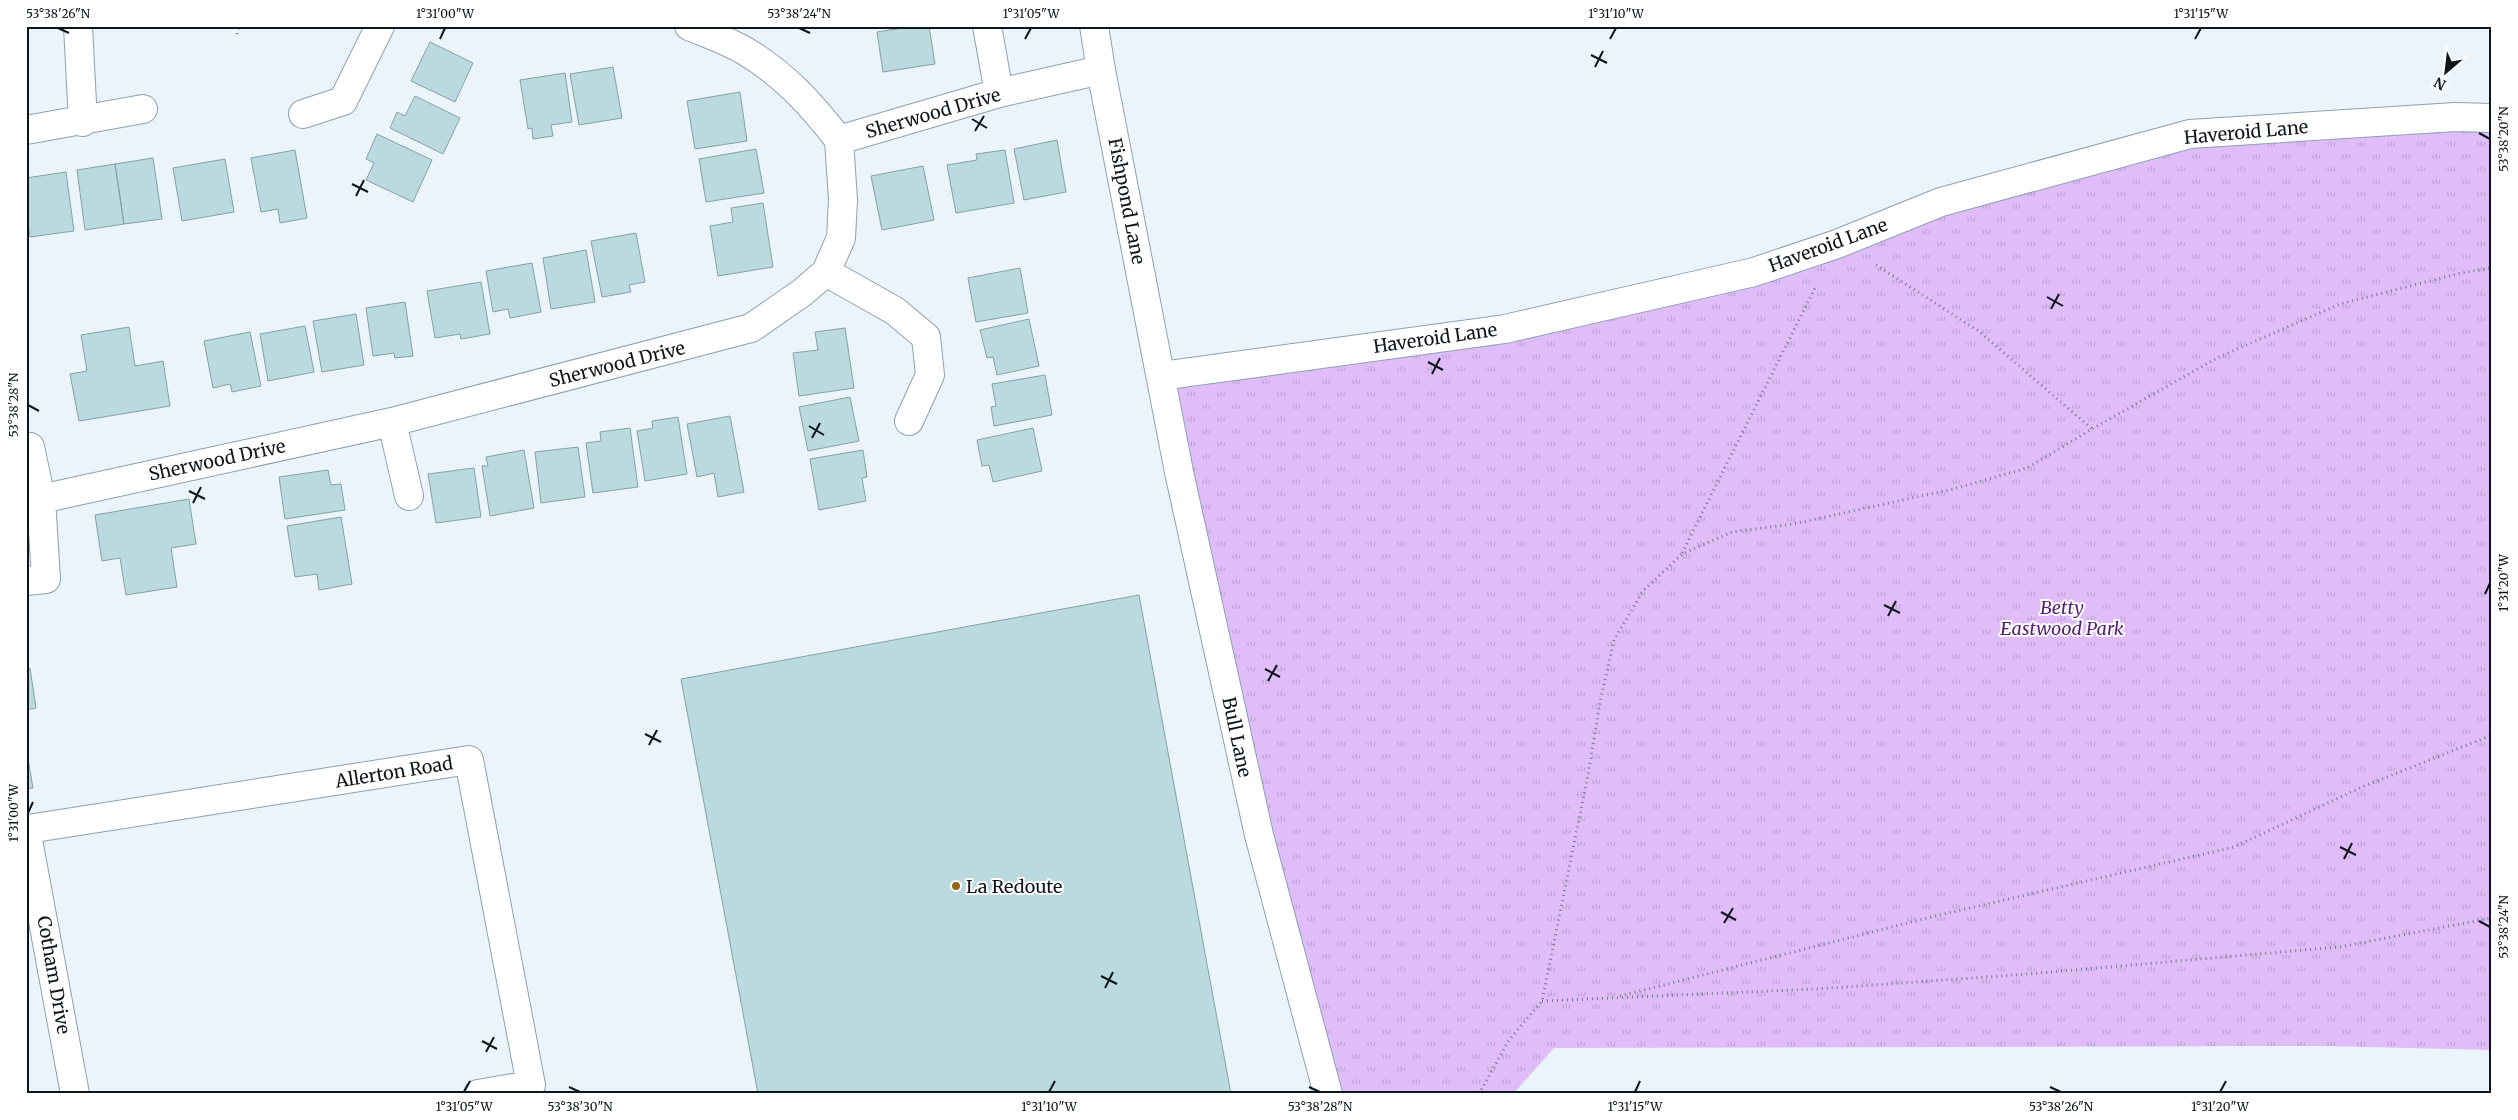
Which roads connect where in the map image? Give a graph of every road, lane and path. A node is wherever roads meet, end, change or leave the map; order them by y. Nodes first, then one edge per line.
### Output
1 (78, 26) edge
2 (239, 26) edge
3 (380, 26) edge
4 (689, 26) edge
5 (986, 26) edge
6 (1094, 26) edge
7 (238, 34) dead end
8 (1101, 70) junction
9 (999, 94) junction
10 (143, 109) dead end
11 (303, 114) dead end
12 (2492, 118) edge
13 (82, 122) junction
14 (26, 130) edge
15 (839, 140) junction
16 (1837, 244) junction
17 (2492, 268) edge
18 (826, 272) junction
19 (1161, 376) junction
20 (909, 421) dead end
21 (392, 422) junction
22 (2092, 429) junction
23 (30, 447) dead end
24 (409, 496) dead end
25 (41, 499) junction
26 (1682, 554) junction
27 (36, 580) edge
28 (2492, 735) edge
29 (27, 829) edge
30 (2492, 918) edge
31 (1612, 998) junction
32 (1542, 1001) junction
33 (75, 1094) edge
34 (478, 1094) edge
35 (1328, 1094) edge
36 (1478, 1094) edge

1 - 13 street
2 - 7 path
3 - 11 street
4 - 15 street
5 - 9 street
6 - 8 street, Fishpond Lane
8 - 9 street, Sherwood Drive
8 - 19 street, Fishpond Lane
9 - 15 street, Sherwood Drive
10 - 13 street
12 - 16 street, Haveroid Lane
13 - 14 street
15 - 18 street, Sherwood Drive
16 - 19 street, Haveroid Lane
16 - 22 path
16 - 26 path
17 - 22 path
18 - 20 street
18 - 21 street, Sherwood Drive
19 - 35 street, Bull Lane
21 - 24 street
21 - 25 street, Sherwood Drive
22 - 26 path
23 - 25 street
25 - 27 street
26 - 32 path
28 - 31 path
29 - 33 street, Cotham Drive
29 - 34 street, Allerton Road
30 - 31 path
31 - 32 path
32 - 36 path

